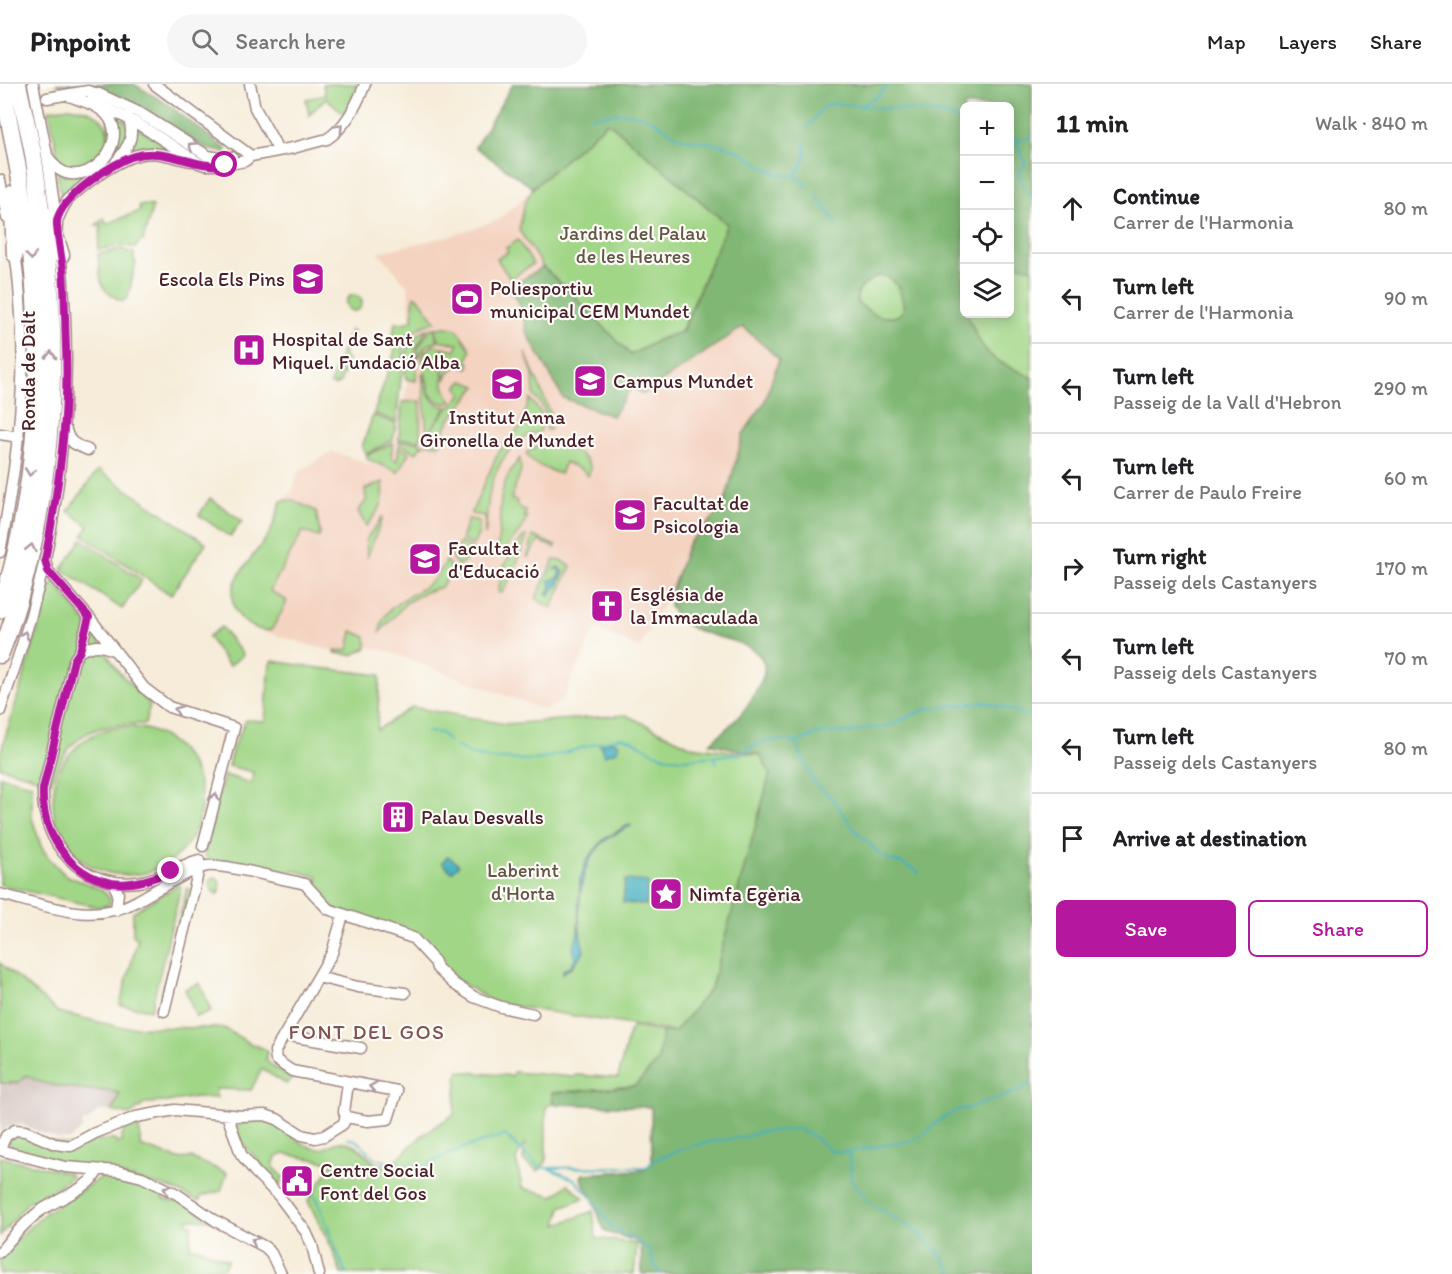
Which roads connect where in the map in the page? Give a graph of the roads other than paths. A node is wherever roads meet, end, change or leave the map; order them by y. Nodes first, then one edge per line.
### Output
1 (2, 84) edge
2 (18, 84) edge
3 (33, 84) edge
4 (154, 84) edge
5 (250, 84) edge
6 (365, 84) edge
7 (99, 94) junction
8 (68, 96) junction
9 (47, 98) dead end
10 (118, 102) junction
11 (90, 104) junction
12 (129, 120) junction
13 (13, 140) junction
14 (275, 144) dead end
15 (249, 155) junction
16 (40, 156) junction
17 (198, 163) junction
18 (112, 166) junction
19 (0, 180) edge
20 (3, 220) edge
21 (57, 221) junction
22 (15, 254) junction
23 (61, 255) junction
24 (65, 426) junction
25 (0, 434) edge
26 (19, 437) junction
27 (62, 463) junction
28 (0, 552) edge
29 (45, 560) junction
30 (0, 610) edge
31 (89, 617) junction
32 (113, 650) junction
33 (80, 651) junction
34 (0, 655) edge
35 (0, 711) edge
36 (203, 846) dead end
37 (199, 864) junction
38 (112, 883) junction
39 (0, 894) edge
40 (116, 910) junction
41 (343, 915) junction
42 (318, 977) junction
43 (405, 993) dead end
44 (164, 1011) dead end
45 (533, 1014) dead end
46 (284, 1035) junction
47 (361, 1048) dead end
48 (348, 1083) junction
49 (227, 1115) junction
50 (346, 1117) junction
51 (0, 1149) edge
52 (82, 1169) junction
53 (98, 1170) junction
54 (65, 1195) junction
55 (0, 1252) edge
56 (281, 1274) edge
57 (319, 1274) edge

1 - 13 highway, Ronda de Dalt
2 - 16 highway, Ronda de Dalt
3 - 16 street
4 - 15 street
5 - 14 street
15 -> 6 street
7 - 8 street
7 - 10 street
7 - 11 street
8 - 9 street
8 - 11 street
10 - 12 street
15 -> 10 street
11 - 12 street
11 - 16 street
12 - 17 street
12 - 18 street
13 - 22 highway
13 -> 30 highway, Ronda de Dalt
15 - 17 street
16 - 21 street
16 - 23 highway
34 -> 16 highway, Ronda de Dalt
17 - 18 street
18 - 21 street
19 - 20 street
20 - 22 street
21 - 23 street
22 - 26 street
23 - 24 street
24 - 27 street
24 - 27 street
25 - 26 street
26 - 28 street
27 - 29 street
29 - 31 street
35 -> 29 street
31 - 32 street
31 - 33 street
32 - 33 street
36 -> 32 street
33 - 38 street
37 - 38 street
37 - 40 street
37 - 41 street
37 - 44 street
38 - 40 street
39 - 40 street
41 - 42 street
41 - 45 street
42 - 43 street
42 - 46 street
46 - 47 street
46 - 48 street
48 - 50 street
50 -> 48 street
49 - 50 street
49 - 51 street
49 - 57 street
51 - 52 street
52 - 53 street
52 - 54 street
53 - 54 street
56 -> 53 street
54 - 55 street

